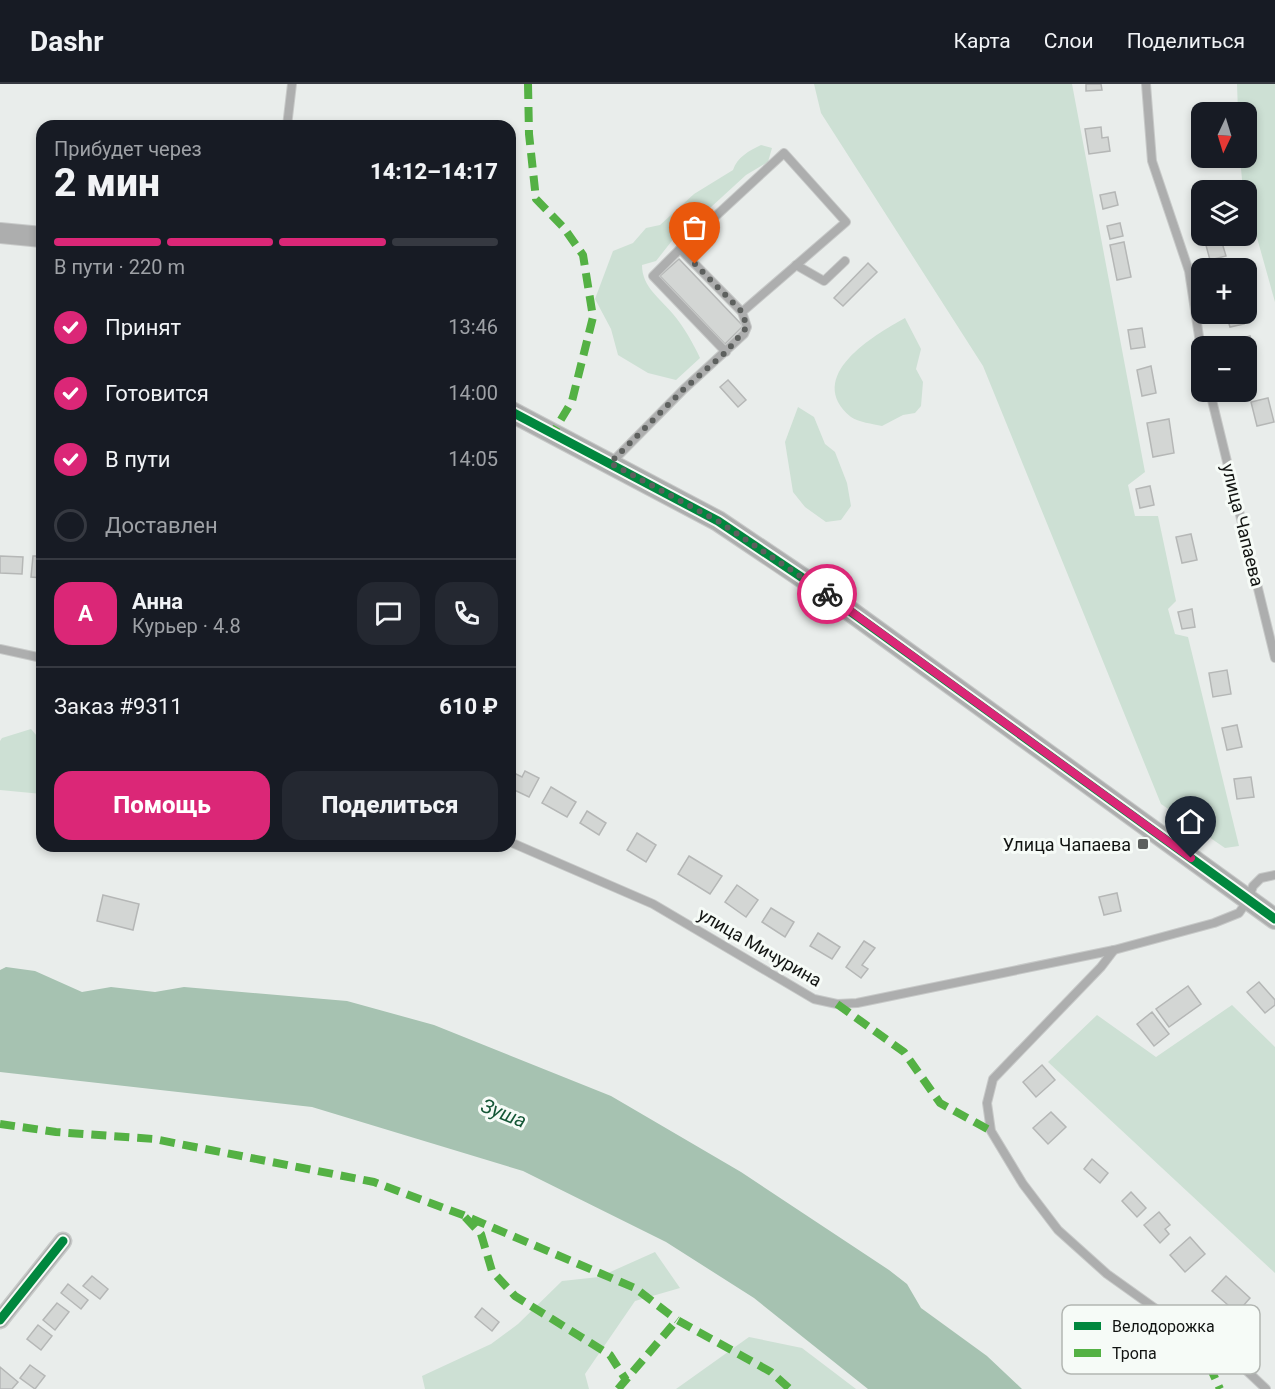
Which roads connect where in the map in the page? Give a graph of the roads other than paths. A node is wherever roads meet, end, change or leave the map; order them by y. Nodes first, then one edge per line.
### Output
1 (292, 84) edge
2 (1146, 84) edge
3 (288, 120) edge
4 (0, 234) edge
5 (36, 237) edge
6 (680, 249) junction
7 (845, 261) dead end
8 (796, 265) junction
9 (742, 312) junction
10 (1199, 336) edge
11 (726, 352) junction
12 (1212, 402) edge
13 (516, 414) edge
14 (610, 463) junction
15 (0, 649) edge
16 (36, 657) edge
17 (1275, 658) edge
18 (516, 845) edge
19 (1275, 874) edge
20 (1248, 900) junction
21 (1275, 919) edge
22 (1114, 950) junction
23 (63, 1240) dead end
24 (1151, 1305) edge
25 (0, 1320) edge
26 (1250, 1374) edge
27 (1266, 1389) edge

1 - 3 lane
2 - 10 lane
4 - 5 street
6 - 8 lane
6 - 9 lane
6 - 11 lane
7 - 8 lane
8 - 9 lane
9 - 11 lane
11 - 14 lane
12 - 17 lane, улица Чапаева
13 - 14 street
14 - 20 street
15 - 16 lane
18 - 22 lane, улица Мичурина
19 - 20 lane
20 - 21 street
20 - 22 lane, улица Мичурина
22 - 24 lane
23 - 25 street
26 - 27 lane

